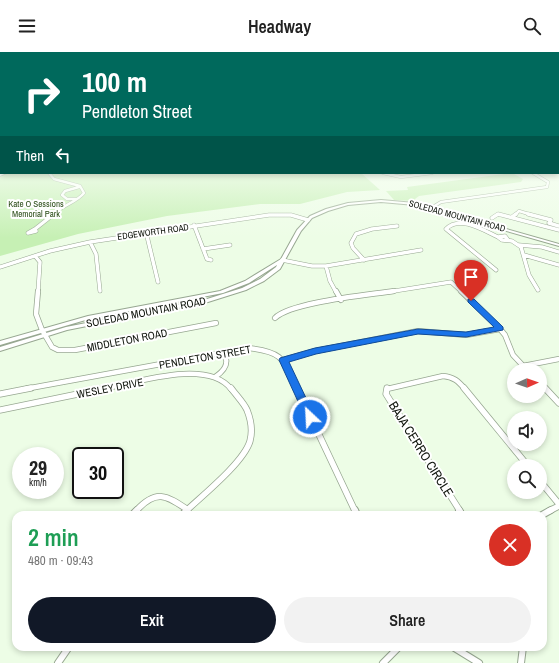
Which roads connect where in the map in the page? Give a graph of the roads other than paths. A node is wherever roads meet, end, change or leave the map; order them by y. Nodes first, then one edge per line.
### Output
1 (60, 181) edge
2 (546, 181) edge
3 (80, 186) junction
4 (77, 199) junction
5 (431, 208) junction
6 (492, 218) dead end
7 (512, 218) junction
8 (308, 220) junction
9 (194, 226) junction
10 (397, 226) dead end
11 (559, 226) edge
12 (35, 230) dead end
13 (559, 230) edge
14 (510, 231) junction
15 (146, 232) junction
16 (502, 236) junction
17 (498, 237) junction
18 (507, 238) junction
19 (90, 242) junction
20 (230, 245) dead end
21 (519, 245) junction
22 (559, 245) edge
23 (203, 249) junction
24 (421, 250) dead end
25 (559, 252) edge
26 (524, 255) junction
27 (35, 256) junction
28 (211, 260) dead end
29 (282, 260) junction
30 (364, 260) junction
31 (559, 265) edge
32 (326, 266) junction
33 (0, 267) edge
34 (496, 270) dead end
35 (158, 282) dead end
36 (538, 290) dead end
37 (100, 291) dead end
38 (341, 300) junction
39 (275, 318) dead end
40 (216, 323) dead end
41 (500, 329) junction
42 (43, 333) junction
43 (0, 343) edge
44 (0, 349) edge
45 (224, 353) junction
46 (283, 360) junction
47 (559, 360) edge
48 (520, 363) edge
49 (546, 363) edge
50 (215, 377) junction
51 (547, 390) edge
52 (0, 394) edge
53 (559, 403) edge
54 (0, 410) edge
55 (522, 459) edge
56 (547, 490) edge
57 (559, 505) edge
58 (188, 510) joint
59 (136, 511) edge
60 (355, 511) edge
61 (459, 511) edge
62 (547, 512) edge
63 (66, 651) edge
64 (395, 651) edge
65 (460, 651) edge
66 (522, 651) edge
67 (58, 663) edge
68 (383, 663) edge
69 (479, 663) edge
70 (521, 663) edge

1 - 3 street
2 - 5 street
3 - 4 street
3 - 4 street
4 - 12 street
5 - 8 main road
5 - 8 main road, SOLEDAD MOUNTAIN ROAD
5 - 14 main road, SOLEDAD MOUNTAIN ROAD
6 - 7 street
7 - 11 street
7 - 13 street
8 - 9 street, EDGEWORTH ROAD
8 - 29 main road, SOLEDAD MOUNTAIN ROAD
9 - 15 street, EDGEWORTH ROAD
9 - 23 street
10 - 30 street
14 - 16 street
14 - 18 street
14 - 22 main road, SOLEDAD MOUNTAIN ROAD
15 - 19 street, EDGEWORTH ROAD
15 - 35 street
16 - 17 street
16 - 18 street
17 - 18 street
17 - 34 street
18 - 21 street
19 - 27 street, EDGEWORTH ROAD
19 - 37 street
20 - 23 street
21 - 25 street
21 - 26 street
23 - 28 street
24 - 30 street
26 - 31 street
26 - 36 street
27 - 33 street, EDGEWORTH ROAD
27 - 42 street
29 - 32 street
29 - 42 main road, SOLEDAD MOUNTAIN ROAD
30 - 32 street
32 - 38 street
38 - 39 street
38 - 41 street
40 - 42 street, MIDDLETON ROAD
41 - 46 street
41 - 48 street
42 - 43 main road, SOLEDAD MOUNTAIN ROAD
42 - 44 main road, SOLEDAD MOUNTAIN ROAD
45 - 46 street, PENDLETON STREET
45 - 50 street
45 - 52 street, PENDLETON STREET
46 - 60 street
47 - 49 street
50 - 54 street, WESLEY DRIVE
50 - 58 street, WESLEY DRIVE
51 - 53 street
55 - 61 street, BAJA CERRO CIRCLE
56 - 57 street
57 - 62 street
58 - 59 street
63 - 67 street
64 - 68 street
65 - 69 street
66 - 70 street

